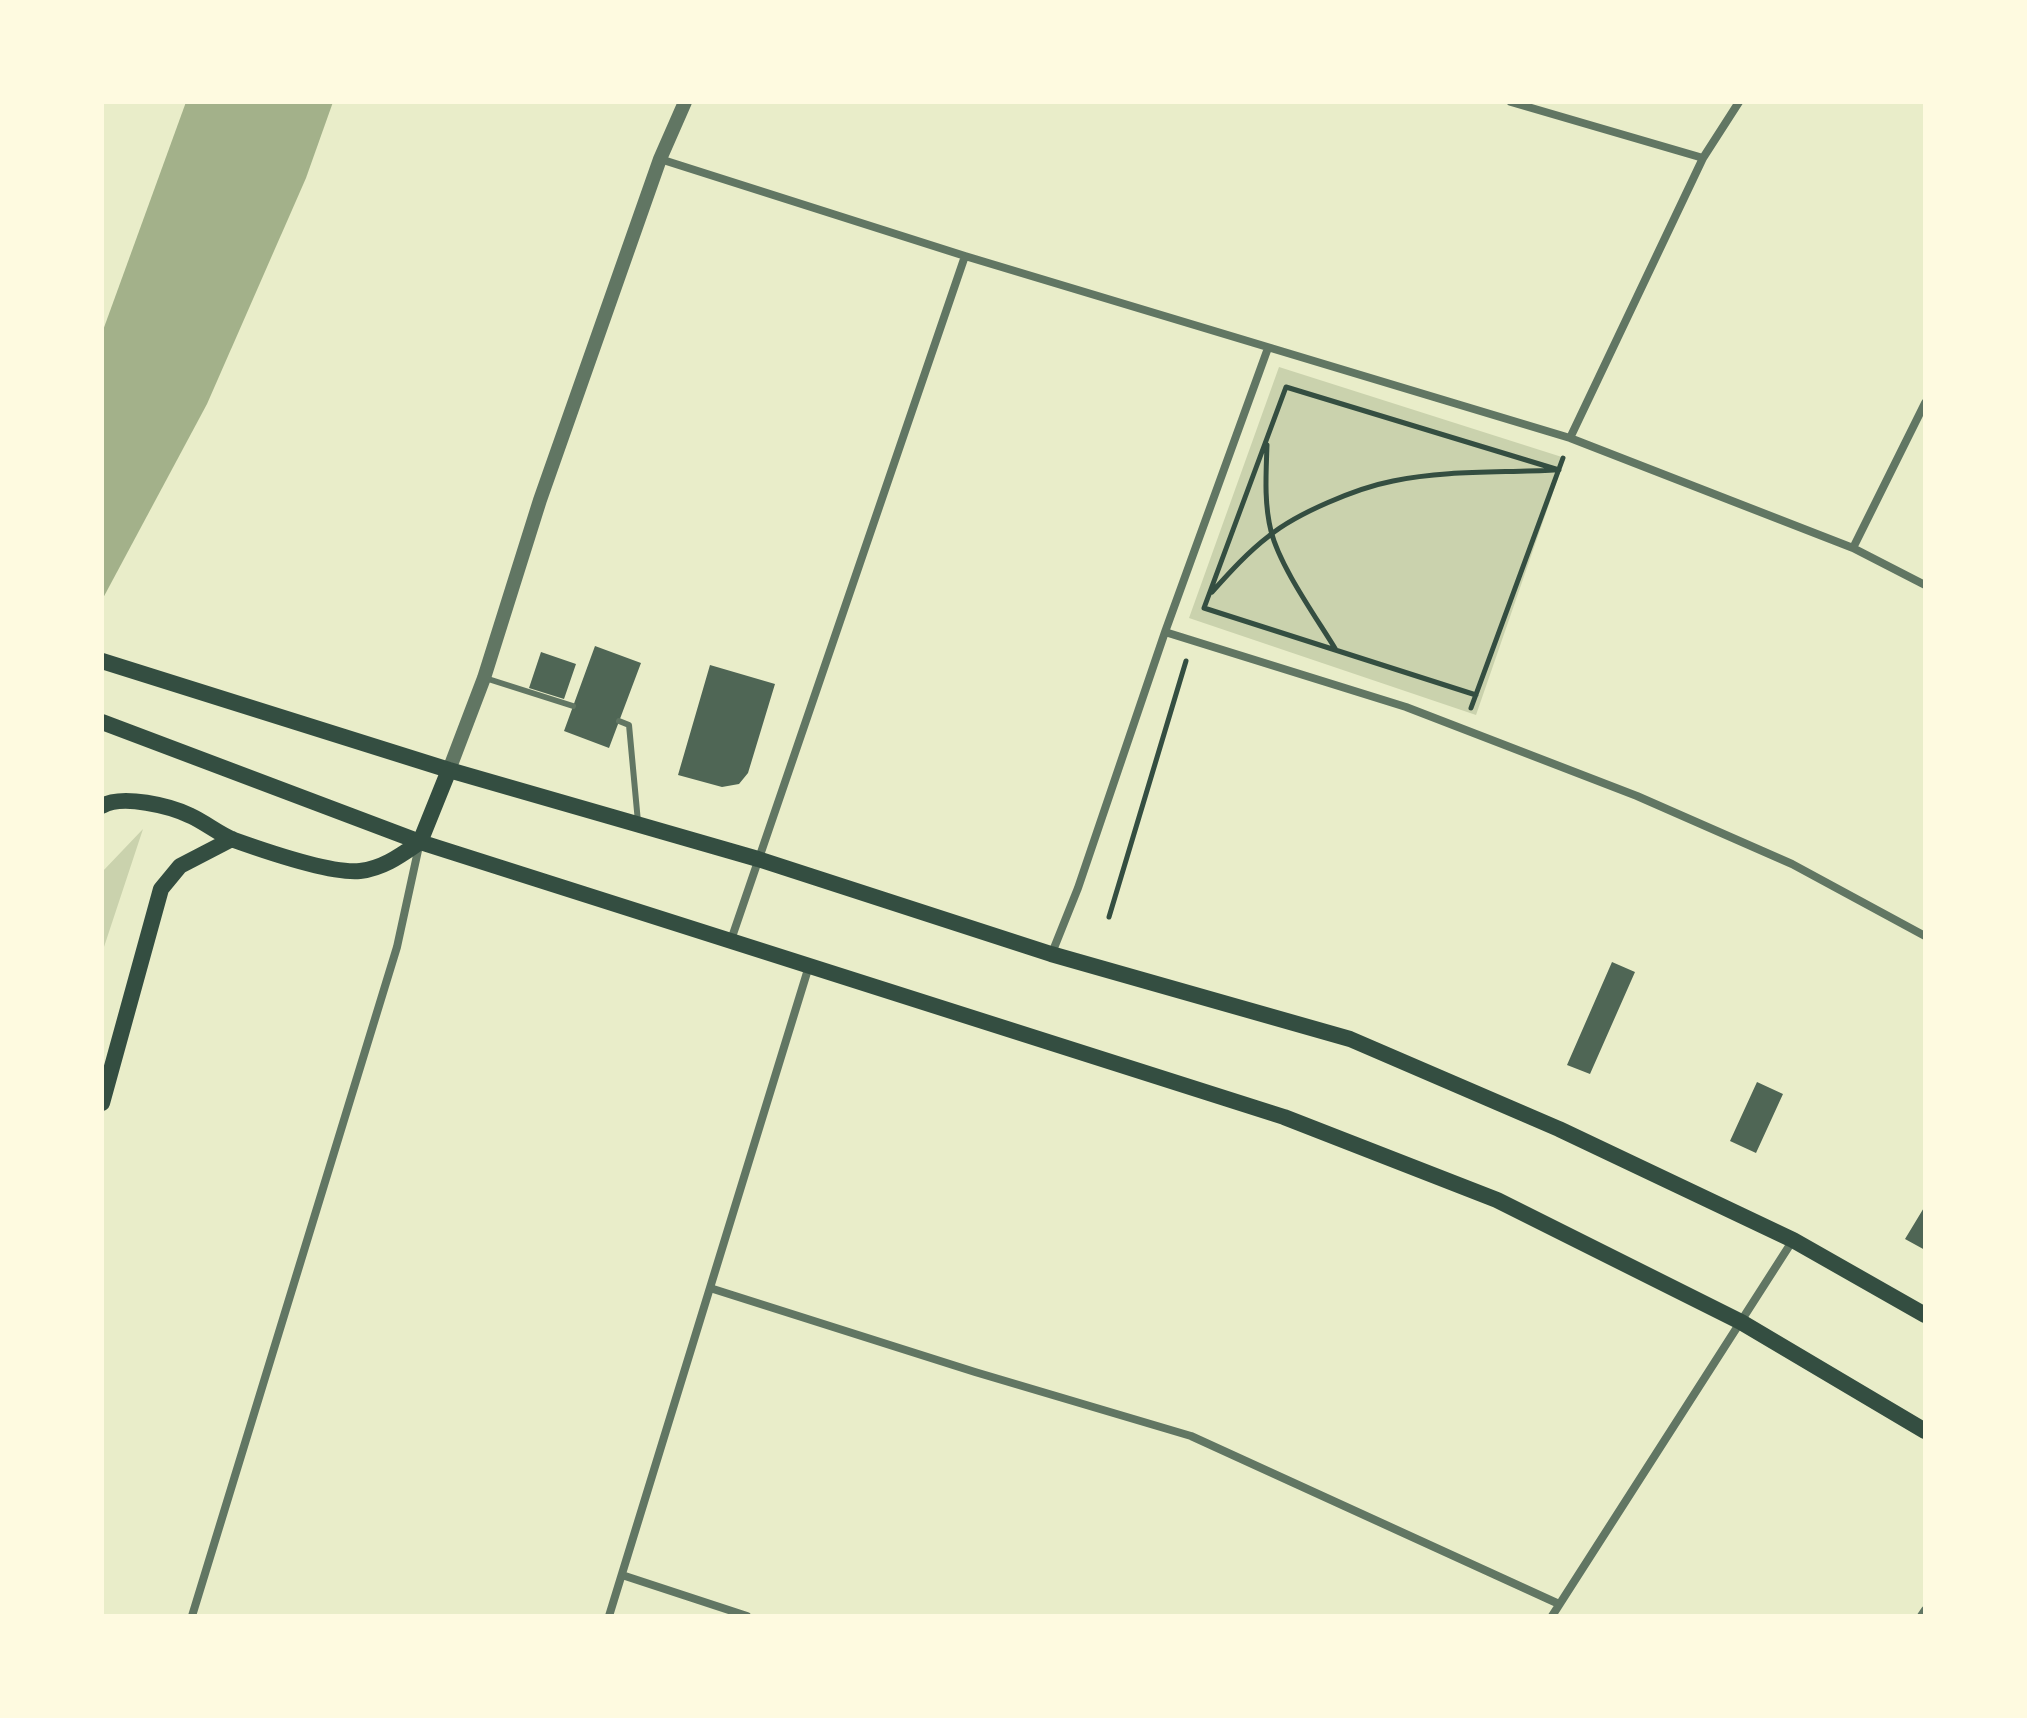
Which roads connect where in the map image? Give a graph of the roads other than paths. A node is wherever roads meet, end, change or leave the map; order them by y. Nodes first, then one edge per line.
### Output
1 (685, 102) edge
2 (1511, 102) edge
3 (1739, 102) edge
4 (1703, 158) junction
5 (660, 159) junction
6 (965, 256) junction
7 (1268, 348) junction
8 (1925, 403) edge
9 (1570, 438) junction
10 (1853, 548) junction
11 (1925, 585) edge
12 (1165, 632) junction
13 (102, 661) edge
14 (484, 678) junction
15 (573, 706) dead end
16 (619, 721) dead end
17 (105, 723) edge
18 (449, 770) junction
19 (102, 806) edge
20 (638, 822) junction
21 (232, 839) junction
22 (420, 842) junction
23 (758, 859) junction
24 (1925, 936) edge
25 (731, 940) junction
26 (1051, 954) junction
27 (809, 966) junction
28 (102, 1103) edge
29 (1793, 1240) junction
30 (710, 1288) junction
31 (1925, 1315) edge
32 (1741, 1322) junction
33 (1925, 1431) edge
34 (622, 1575) junction
35 (1559, 1604) junction
36 (1925, 1610) edge
37 (192, 1616) edge
38 (609, 1616) edge
39 (747, 1616) edge
40 (1552, 1616) edge
41 (1921, 1616) edge

1 - 5 street
2 - 4 street
3 - 4 street
4 - 9 street
5 - 6 street
5 - 14 street
6 - 7 street
6 - 23 street
7 - 9 street
7 - 12 street
8 - 10 street
9 - 10 street
10 - 11 street
12 - 24 street
12 - 26 street
13 - 18 main road
14 - 15 lane
14 - 18 street
16 - 20 lane
17 - 22 main road
18 - 20 main road
18 - 22 main road
19 - 21 main road
20 - 23 main road
21 - 22 main road
21 - 28 main road
22 - 25 main road
22 - 37 street
23 - 25 street
23 - 26 main road
25 - 27 main road
26 - 29 main road
27 - 30 street
27 - 32 main road
29 - 31 main road
29 - 32 street
30 - 34 street
30 - 35 street
32 - 33 main road
32 - 35 street
34 - 38 street
34 - 39 street
35 - 40 street
36 - 41 street

